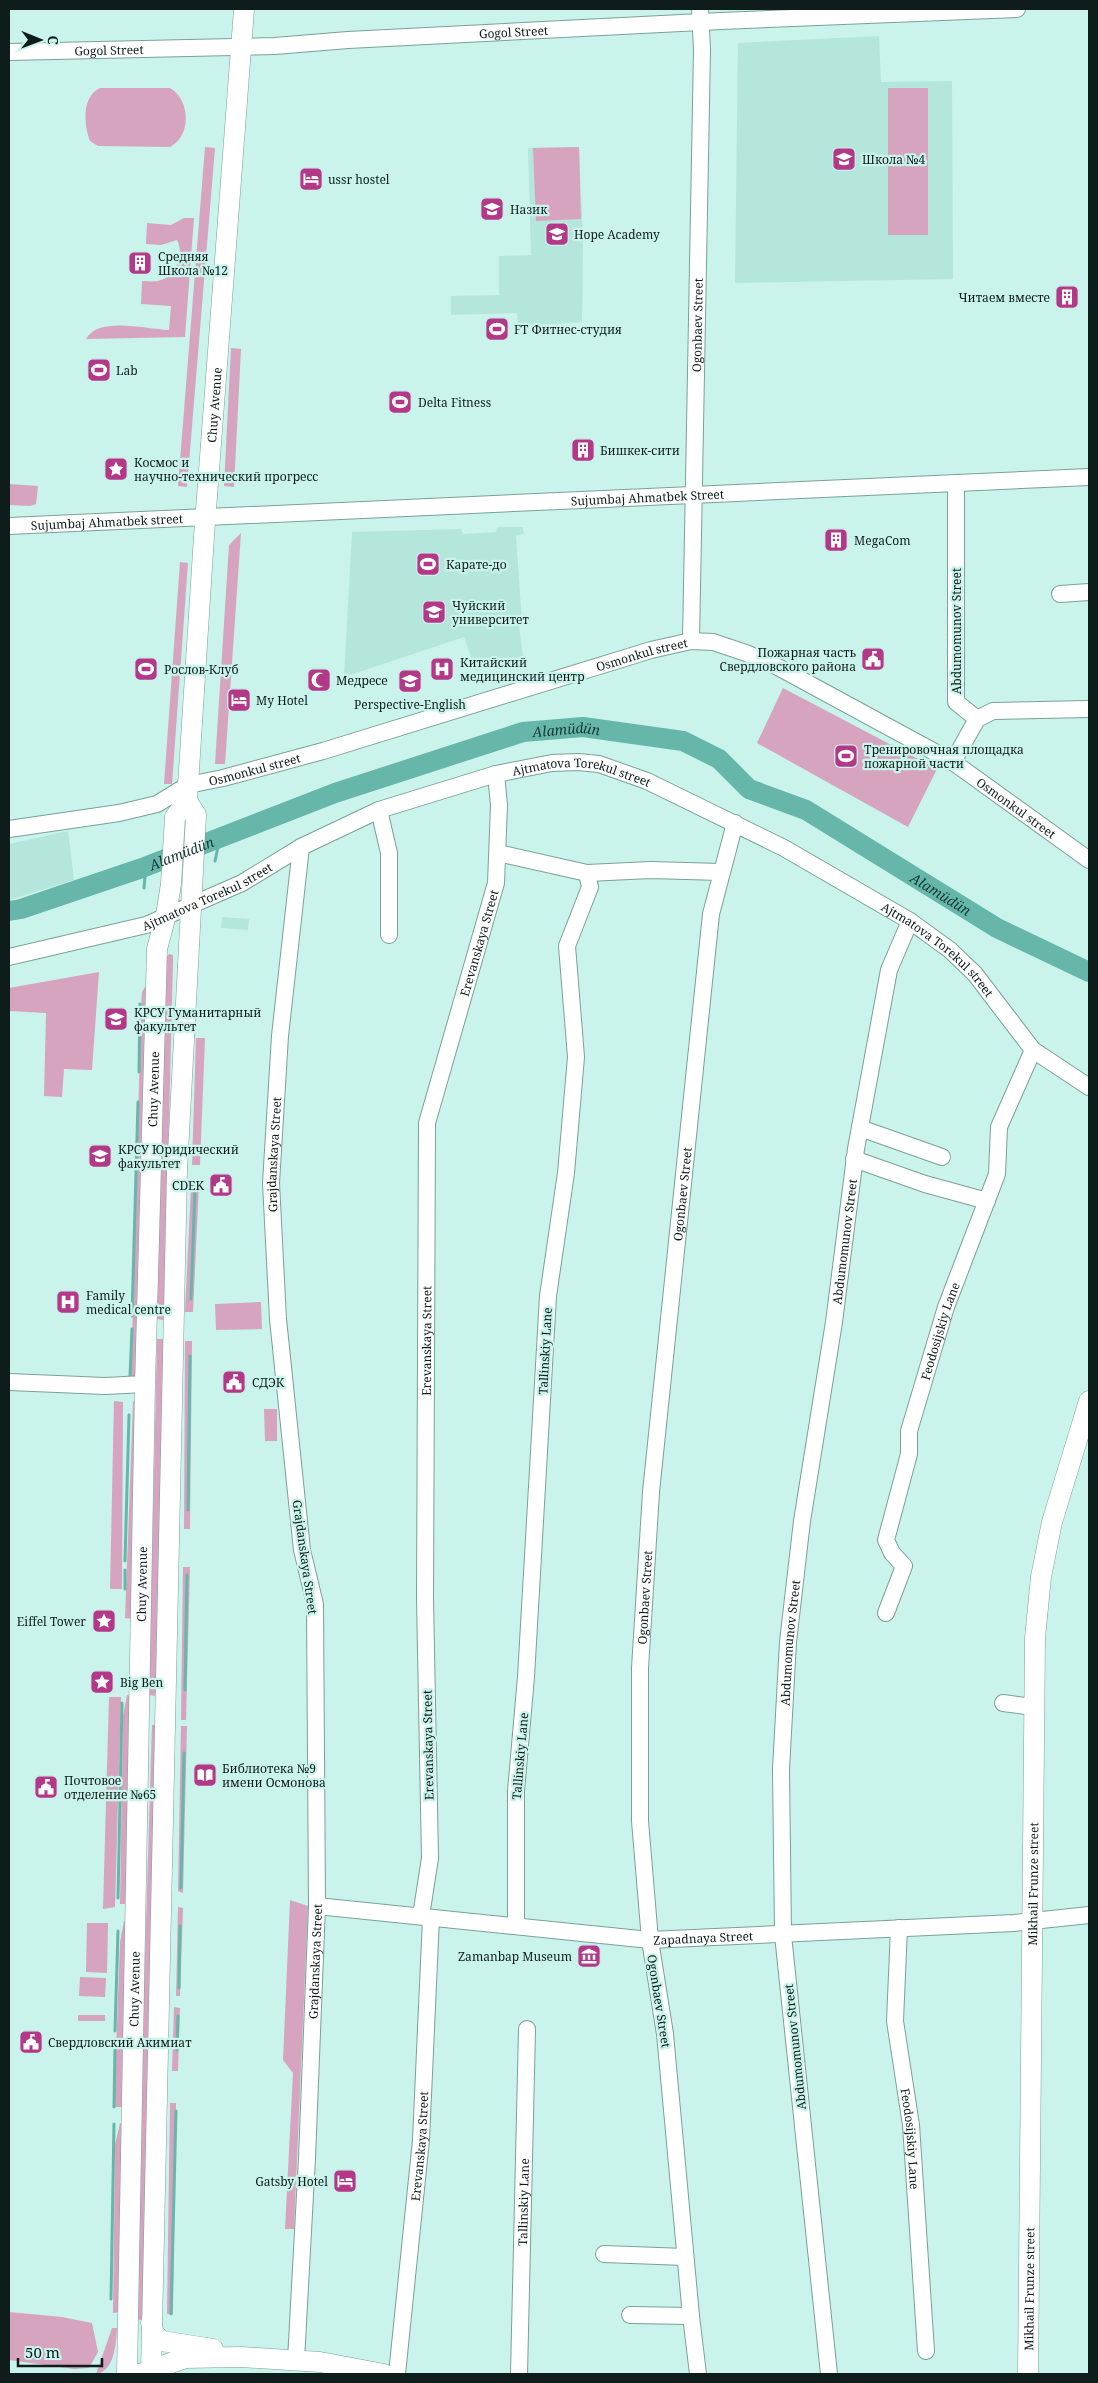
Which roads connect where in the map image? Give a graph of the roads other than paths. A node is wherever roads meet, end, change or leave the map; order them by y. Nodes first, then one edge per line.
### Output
1 (244, 9) edge
2 (1017, 9) edge
3 (700, 15) edge
4 (241, 47) junction
5 (9, 52) edge
6 (1089, 477) edge
7 (956, 483) junction
8 (695, 495) junction
9 (205, 517) junction
10 (9, 526) edge
11 (1089, 592) edge
12 (1060, 594) dead end
13 (691, 641) junction
14 (1089, 709) edge
15 (977, 719) junction
16 (953, 762) junction
17 (496, 774) junction
18 (186, 804) junction
19 (379, 810) junction
20 (736, 823) junction
21 (9, 829) edge
22 (301, 847) junction
23 (498, 853) junction
24 (1089, 860) edge
25 (721, 872) junction
26 (587, 873) junction
27 (190, 906) junction
28 (166, 915) junction
29 (910, 922) junction
30 (389, 936) dead end
31 (9, 957) edge
32 (1033, 1050) junction
33 (1089, 1088) edge
34 (860, 1128) junction
35 (942, 1157) dead end
36 (854, 1159) junction
37 (987, 1201) junction
38 (9, 1382) edge
39 (145, 1384) junction
40 (1089, 1401) edge
41 (886, 1613) dead end
42 (1003, 1703) dead end
43 (1033, 1707) junction
44 (140, 1710) junction
45 (166, 1710) junction
46 (317, 1906) junction
47 (1089, 1915) edge
48 (426, 1917) junction
49 (1032, 1921) junction
50 (516, 1926) junction
51 (898, 1928) junction
52 (783, 1935) junction
53 (650, 1940) junction
54 (527, 2029) dead end
55 (604, 2254) dead end
56 (685, 2256) junction
57 (630, 2315) dead end
58 (691, 2316) junction
59 (151, 2323) junction
60 (926, 2351) dead end
61 (242, 2357) junction
62 (296, 2360) junction
63 (147, 2373) edge
64 (127, 2374) edge
65 (384, 2374) edge
66 (397, 2374) edge
67 (519, 2374) edge
68 (698, 2374) edge
69 (829, 2374) edge
70 (1028, 2374) edge

1 - 4 main road, Chuy Avenue
2 - 3 street, Gogol Street
3 - 4 street, Gogol Street
3 - 8 street, Ogonbaev Street
4 - 5 street, Gogol Street
4 - 9 main road, Chuy Avenue
6 - 7 street, Sujumbaj Ahmatbek Street
7 - 8 street, Sujumbaj Ahmatbek Street
7 - 15 street, Abdumomunov Street
8 - 9 street, Sujumbaj Ahmatbek Street
8 - 13 street, Ogonbaev Street
9 - 10 street, Sujumbaj Ahmatbek street
9 - 18 main road, Chuy Avenue
11 - 12 street
13 - 16 street, Osmonkul street
13 - 18 street, Osmonkul street
14 - 15 street
15 - 16 street
16 - 24 street, Osmonkul street
17 - 19 street, Ajtmatova Torekul street
17 - 20 street, Ajtmatova Torekul street
17 - 23 street, Erevanskaya Street
18 - 21 street, Osmonkul street
18 - 27 main road, Chuy Avenue
18 - 28 main road, Chuy Avenue
19 - 22 street, Ajtmatova Torekul street
19 - 30 street
20 - 25 street, Ogonbaev Street
20 - 29 street, Ajtmatova Torekul street
22 - 27 street, Ajtmatova Torekul street
22 - 46 street, Grajdanskaya Street
23 - 26 street
23 - 48 street, Erevanskaya Street
25 - 26 street
25 - 53 street, Ogonbaev Street
26 - 50 street, Tallinskiy Lane
27 - 28 street, Ajtmatova Torekul street
27 - 45 main road, Chuy Avenue
28 - 31 street, Ajtmatova Torekul street
28 - 39 main road, Chuy Avenue
29 - 32 street, Ajtmatova Torekul street
29 - 34 street, Abdumomunov Street
32 - 33 street, Ajtmatova Torekul street
32 - 37 street, Feodosijskiy Lane
34 - 35 street
34 - 36 street, Abdumomunov Street
36 - 37 street
36 - 52 street, Abdumomunov Street
37 - 41 street, Feodosijskiy Lane
38 - 39 street
39 - 44 main road, Chuy Avenue
40 - 43 main road, Mikhail Frunze street
42 - 43 street
43 - 49 main road, Mikhail Frunze street
44 - 45 main road
44 - 64 main road, Chuy Avenue
45 - 59 main road, Chuy Avenue
46 - 48 street, Zapadnaya Street
46 - 62 street, Grajdanskaya Street
47 - 49 street, Zapadnaya Street
48 - 50 street, Zapadnaya Street
48 - 66 street, Erevanskaya Street
49 - 51 street, Zapadnaya Street
49 - 70 main road, Mikhail Frunze street
50 - 53 street, Zapadnaya Street
51 - 52 street, Zapadnaya Street
51 - 60 street, Feodosijskiy Lane
52 - 53 street, Zapadnaya Street
52 - 69 street, Abdumomunov Street
53 - 56 street, Ogonbaev Street
54 - 67 street, Tallinskiy Lane
55 - 56 street
56 - 58 street, Ogonbaev Street
57 - 58 street
58 - 68 street, Ogonbaev Street
59 - 61 main road
59 - 63 main road, Chuy Avenue
61 - 62 main road
61 - 63 main road
62 - 65 main road

